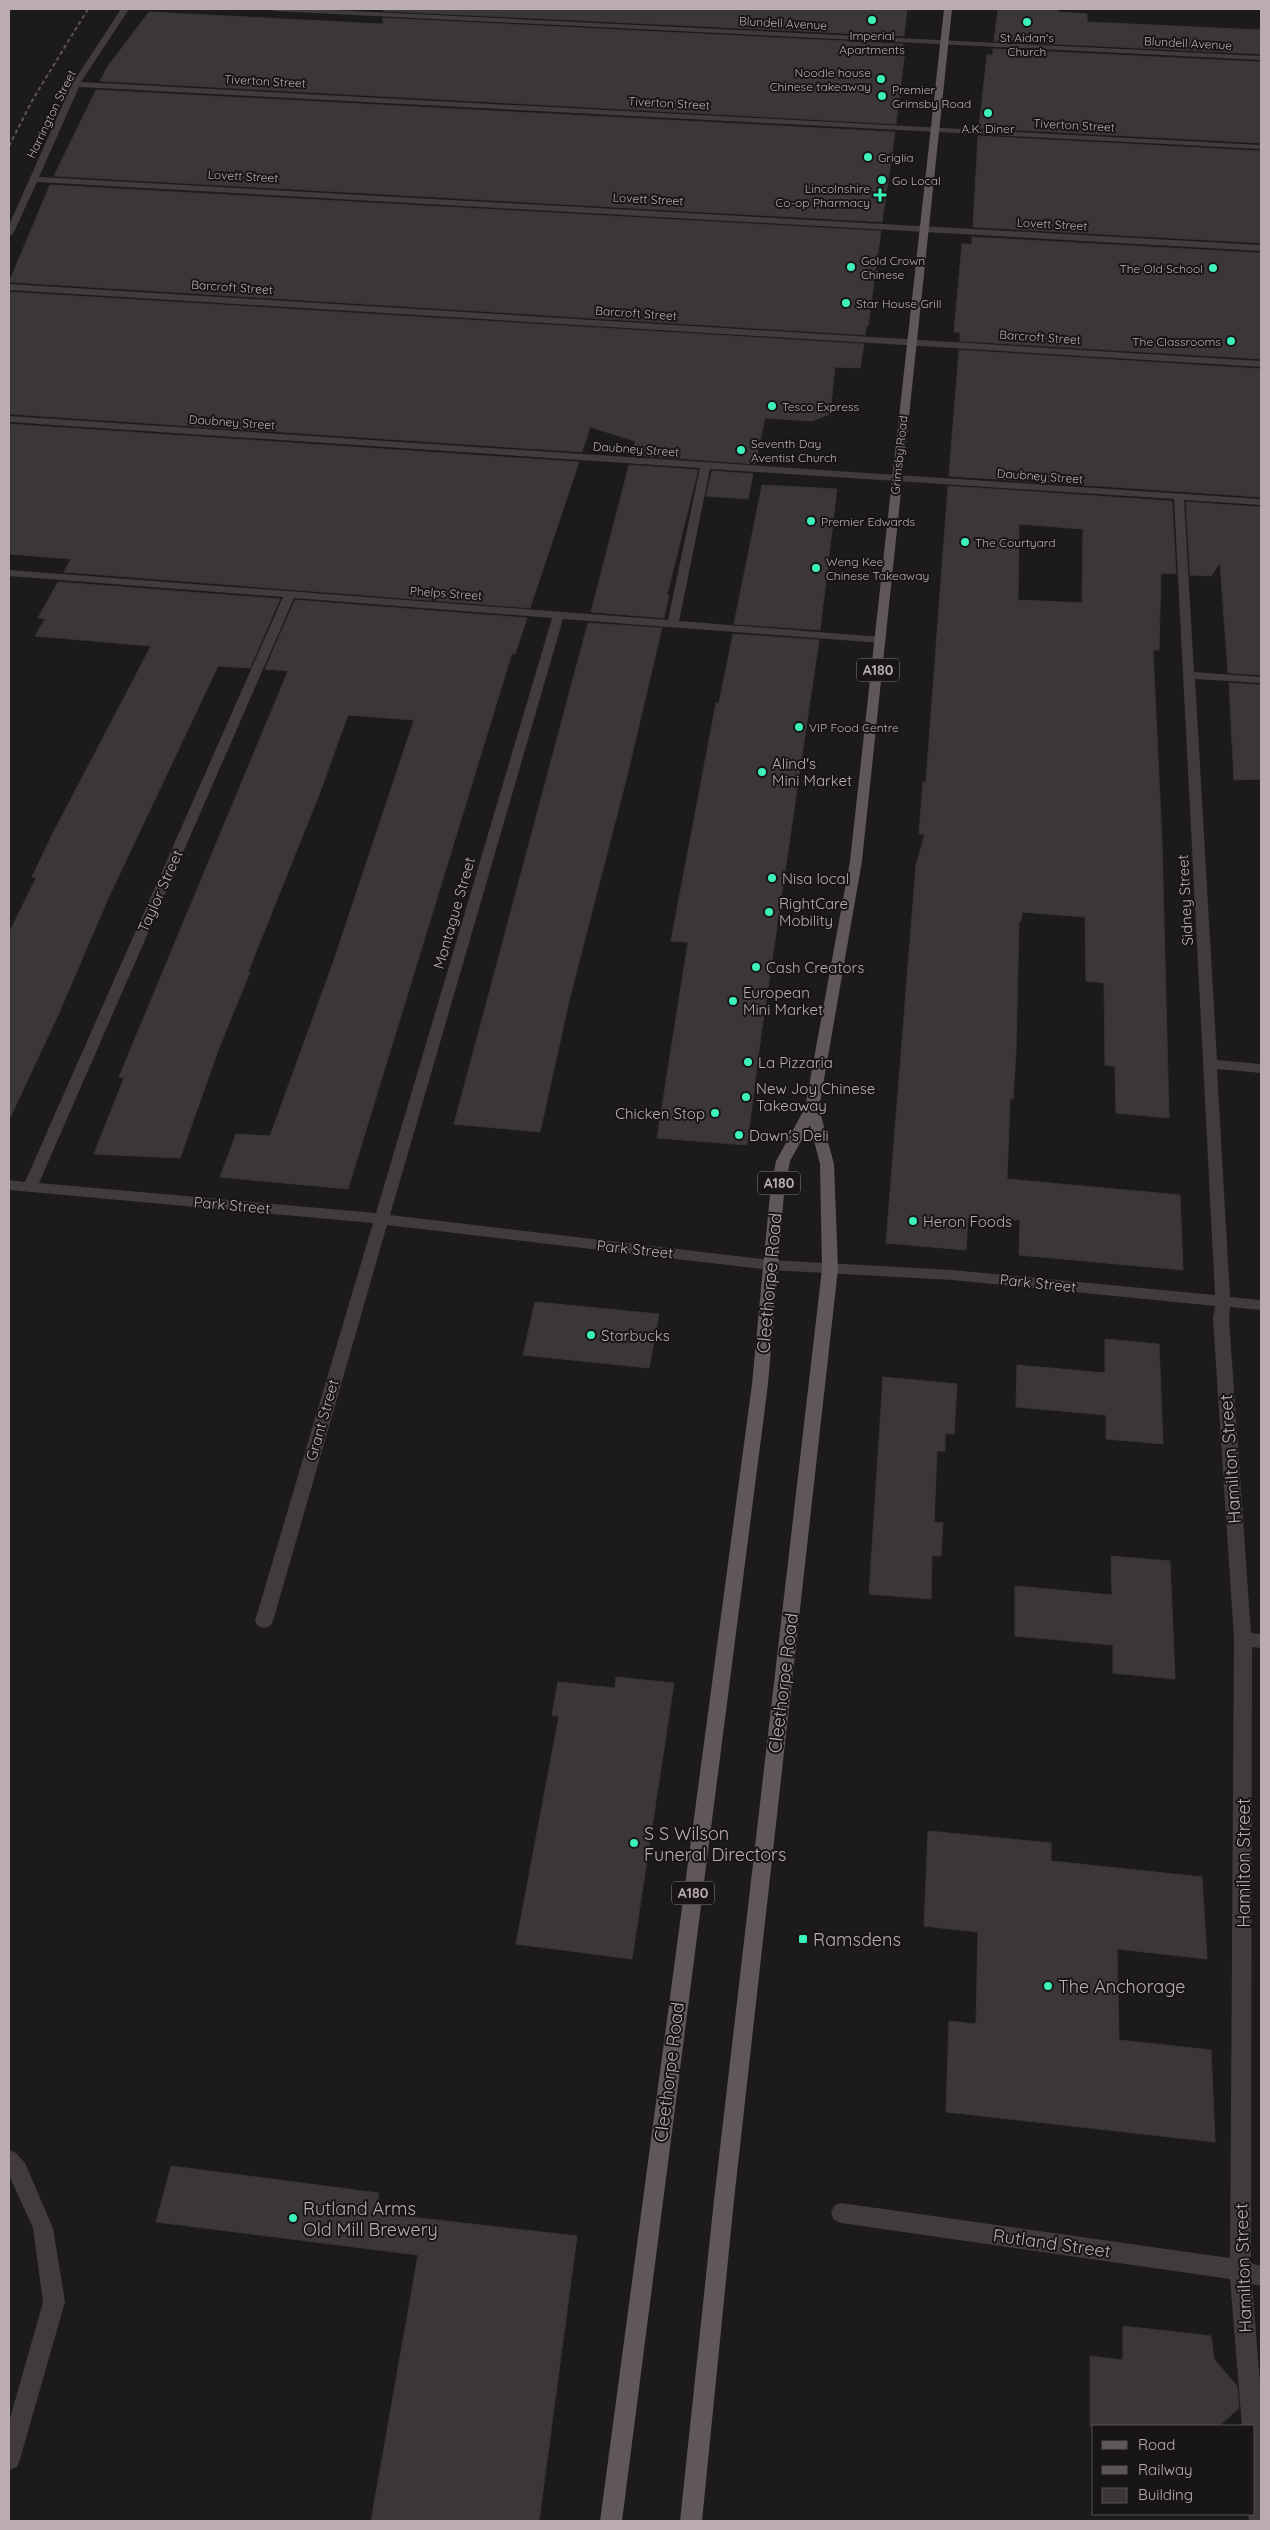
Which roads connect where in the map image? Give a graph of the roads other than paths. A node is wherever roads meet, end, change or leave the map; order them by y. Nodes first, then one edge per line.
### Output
1 (125, 9) edge
2 (274, 9) edge
3 (948, 9) edge
4 (946, 42) junction
5 (1261, 58) edge
6 (76, 84) junction
7 (933, 130) junction
8 (1261, 147) edge
9 (32, 179) junction
10 (925, 229) junction
11 (9, 234) edge
12 (1261, 248) edge
13 (9, 288) edge
14 (912, 342) junction
15 (1261, 364) edge
16 (9, 419) edge
17 (705, 466) junction
18 (896, 479) junction
19 (1179, 497) junction
20 (1261, 502) edge
21 (9, 574) edge
22 (290, 595) junction
23 (558, 616) junction
24 (673, 624) junction
25 (882, 640) junction
26 (1189, 675) junction
27 (1261, 680) edge
28 (1211, 1064) junction
29 (1261, 1068) edge
30 (812, 1108) junction
31 (9, 1184) edge
32 (30, 1186) junction
33 (381, 1219) junction
34 (770, 1265) junction
35 (830, 1270) junction
36 (1223, 1301) junction
37 (1261, 1305) edge
38 (264, 1621) dead end
39 (1252, 1640) edge
40 (9, 2160) edge
41 (841, 2213) dead end
42 (1240, 2272) junction
43 (1261, 2276) edge
44 (1253, 2425) edge
45 (1255, 2453) edge
46 (9, 2459) edge
47 (611, 2521) edge
48 (691, 2521) edge
49 (1260, 2521) edge

1 - 6 street, Harrington Street
2 - 4 street, Blundell Avenue
3 - 4 main road, Grimsby Road / A180
4 - 5 street, Blundell Avenue
4 - 7 main road, Grimsby Road / A180
6 - 7 street, Tiverton Street
6 - 9 street, Harrington Street
7 - 8 street, Tiverton Street
7 - 10 main road, Grimsby Road / A180
9 - 10 street, Lovett Street
9 - 11 street, Harrington Street
10 - 12 street, Lovett Street
10 - 14 main road, Grimsby Road / A180
13 - 14 street, Barcroft Street
14 - 15 street, Barcroft Street
14 - 18 main road, Grimsby Road / A180
16 - 17 street, Daubney Street
17 - 18 street, Daubney Street
17 - 24 street
18 - 19 street, Daubney Street
18 - 25 main road, Grimsby Road / A180
19 - 20 street, Daubney Street
19 - 26 street, Sidney Street
21 - 22 street, Phelps Street
22 - 23 street, Phelps Street
22 - 32 street, Taylor Street
23 - 24 street, Phelps Street
23 - 33 street, Montague Street
24 - 25 street, Phelps Street
25 - 30 main road, Grimsby Road / A180
26 - 27 street
26 - 28 street, Sidney Street
28 - 29 street
28 - 36 street, Sidney Street
30 - 34 main road, Cleethorpe Road / A180
30 - 35 main road, Cleethorpe Road / A180
31 - 32 street, Park Street
32 - 33 street, Park Street
33 - 34 street, Park Street
33 - 38 street, Grant Street
34 - 35 street, Park Street
34 - 47 main road, Cleethorpe Road / A180
35 - 36 street, Park Street
35 - 48 main road, Cleethorpe Road / A180
36 - 37 street, Park Street
36 - 39 street, Hamilton Street
39 - 42 street, Hamilton Street
40 - 46 street
41 - 42 street, Rutland Street
42 - 43 street, Rutland Street
42 - 44 street, Hamilton Street
45 - 49 street

